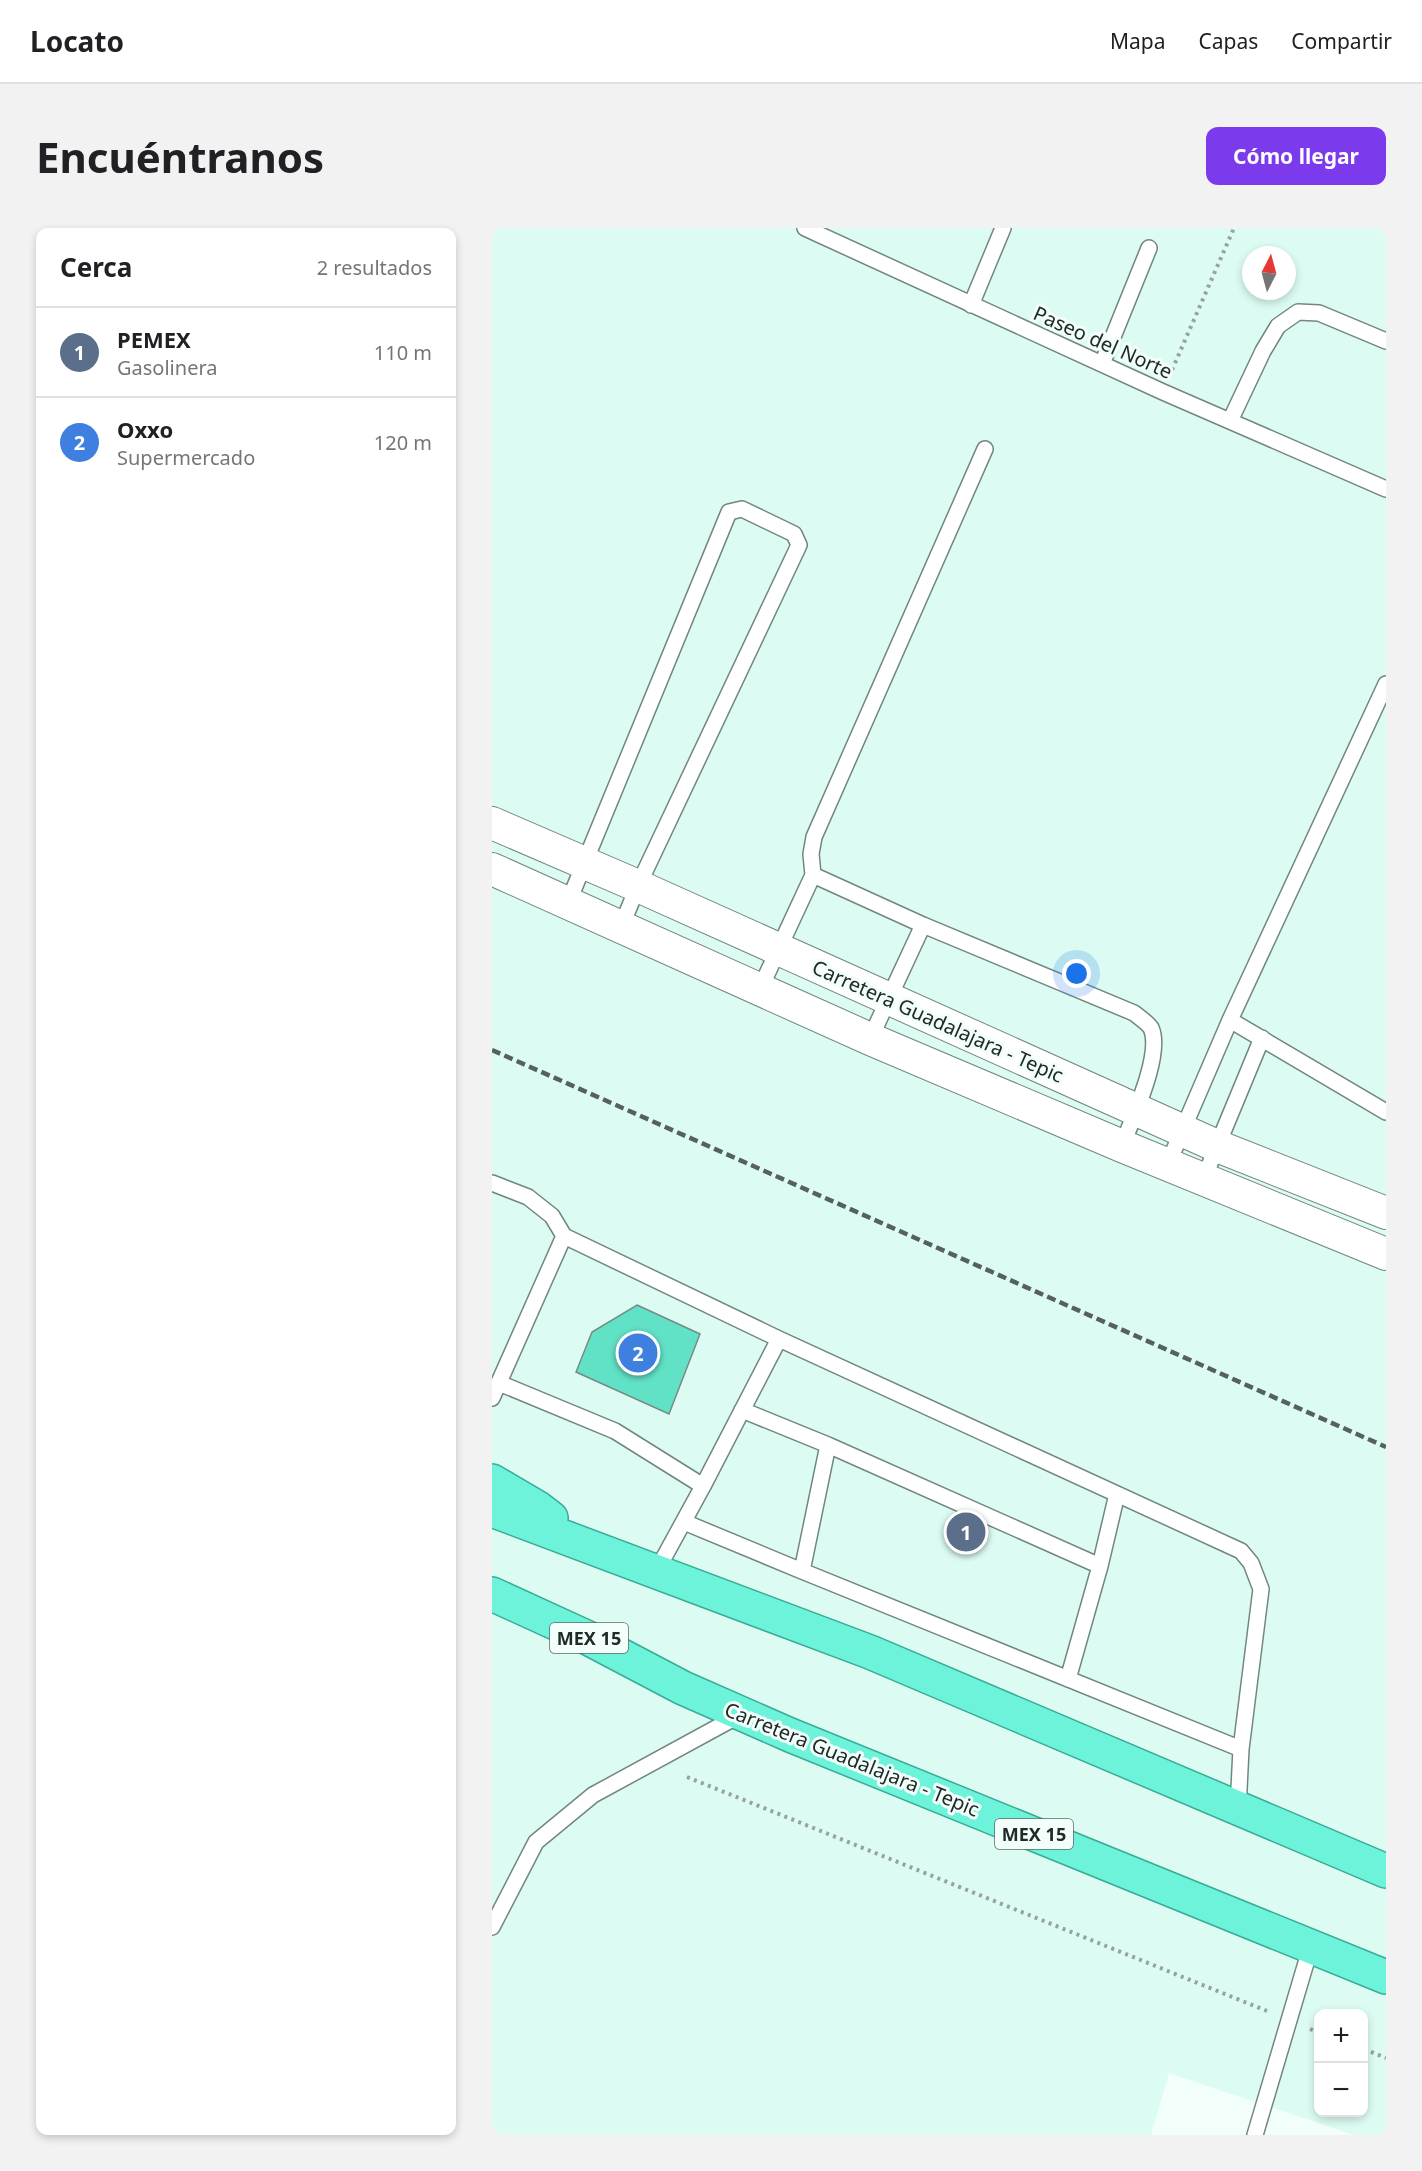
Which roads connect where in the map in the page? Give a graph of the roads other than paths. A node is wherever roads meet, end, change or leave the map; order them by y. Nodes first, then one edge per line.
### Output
1 (805, 228) edge
2 (1003, 228) edge
3 (1149, 248) dead end
4 (971, 305) junction
5 (1386, 341) edge
6 (1102, 364) junction
7 (1230, 421) junction
8 (985, 449) dead end
9 (1386, 489) edge
10 (1386, 684) edge
11 (492, 823) edge
12 (584, 863) junction
13 (492, 869) edge
14 (813, 875) junction
15 (638, 886) junction
16 (568, 903) junction
17 (923, 924) junction
18 (621, 927) junction
19 (779, 950) junction
20 (760, 989) junction
21 (888, 999) junction
22 (1230, 1020) junction
23 (1262, 1038) junction
24 (870, 1039) junction
25 (1135, 1110) junction
26 (1386, 1112) edge
27 (1183, 1130) junction
28 (1122, 1146) junction
29 (1217, 1146) junction
30 (1168, 1164) junction
31 (1204, 1179) junction
32 (492, 1183) edge
33 (1386, 1213) edge
34 (564, 1236) junction
35 (1386, 1254) edge
36 (779, 1339) junction
37 (499, 1383) junction
38 (492, 1398) edge
39 (742, 1410) junction
40 (828, 1445) junction
41 (492, 1480) edge
42 (703, 1486) junction
43 (1117, 1494) junction
44 (492, 1510) edge
45 (684, 1522) junction
46 (586, 1545) junction
47 (1100, 1566) junction
48 (802, 1571) junction
49 (656, 1572) junction
50 (492, 1594) edge
51 (492, 1619) edge
52 (1068, 1679) junction
53 (683, 1688) junction
54 (742, 1714) junction
55 (1241, 1749) junction
56 (1238, 1809) junction
57 (1386, 1871) edge
58 (492, 1927) edge
59 (1311, 1946) junction
60 (1386, 1977) edge
61 (1255, 2135) edge

1 - 4 lane, Paseo del Norte
2 - 4 lane
3 - 6 lane
4 - 6 lane, Paseo del Norte
5 - 7 lane
6 - 7 lane, Paseo del Norte
7 - 9 lane, Paseo del Norte
8 - 14 lane
10 - 22 lane
11 - 12 street, Carretera Guadalajara - Tepic
12 - 15 street, Carretera Guadalajara - Tepic
12 - 15 lane
12 - 16 lane
13 - 16 street, Carretera Guadalajara - Tepic
14 - 17 lane
14 - 19 lane
15 - 18 lane
15 - 19 street, Carretera Guadalajara - Tepic
16 - 18 street, Carretera Guadalajara - Tepic
17 - 21 lane
17 - 25 lane
18 - 20 street, Carretera Guadalajara - Tepic
19 - 20 lane
19 - 21 street, Carretera Guadalajara - Tepic
20 - 24 street, Carretera Guadalajara - Tepic
21 - 24 lane
21 - 25 street, Carretera Guadalajara - Tepic
22 - 23 lane
22 - 27 lane
23 - 26 lane
23 - 29 lane
24 - 28 street, Carretera Guadalajara - Tepic
25 - 27 street, Carretera Guadalajara - Tepic
25 - 28 lane
27 - 29 street, Carretera Guadalajara - Tepic
27 - 30 lane
28 - 30 street, Carretera Guadalajara - Tepic
29 - 31 lane
29 - 33 street, Carretera Guadalajara - Tepic
30 - 31 street, Carretera Guadalajara - Tepic
31 - 35 street, Carretera Guadalajara - Tepic
32 - 34 lane
34 - 36 lane
34 - 37 lane
36 - 39 lane
36 - 43 lane
37 - 38 lane
37 - 42 lane
39 - 40 lane
39 - 42 lane
40 - 47 lane
40 - 48 lane
41 - 46 highway
42 - 45 lane
43 - 47 lane
43 - 55 lane
44 - 46 highway
45 - 48 lane
45 - 49 lane
46 - 49 highway
47 - 52 lane
48 - 52 lane
49 - 56 highway
50 - 53 highway, Carretera Guadalajara - Tepic / MEX 15
51 - 53 highway
52 - 55 lane
53 - 54 highway, Carretera Guadalajara - Tepic / MEX 15
54 - 58 lane
54 - 59 highway, Carretera Guadalajara - Tepic / MEX 15
55 - 56 lane
56 - 57 highway
59 - 60 highway, Carretera Guadalajara - Tepic / MEX 15
59 - 61 lane

